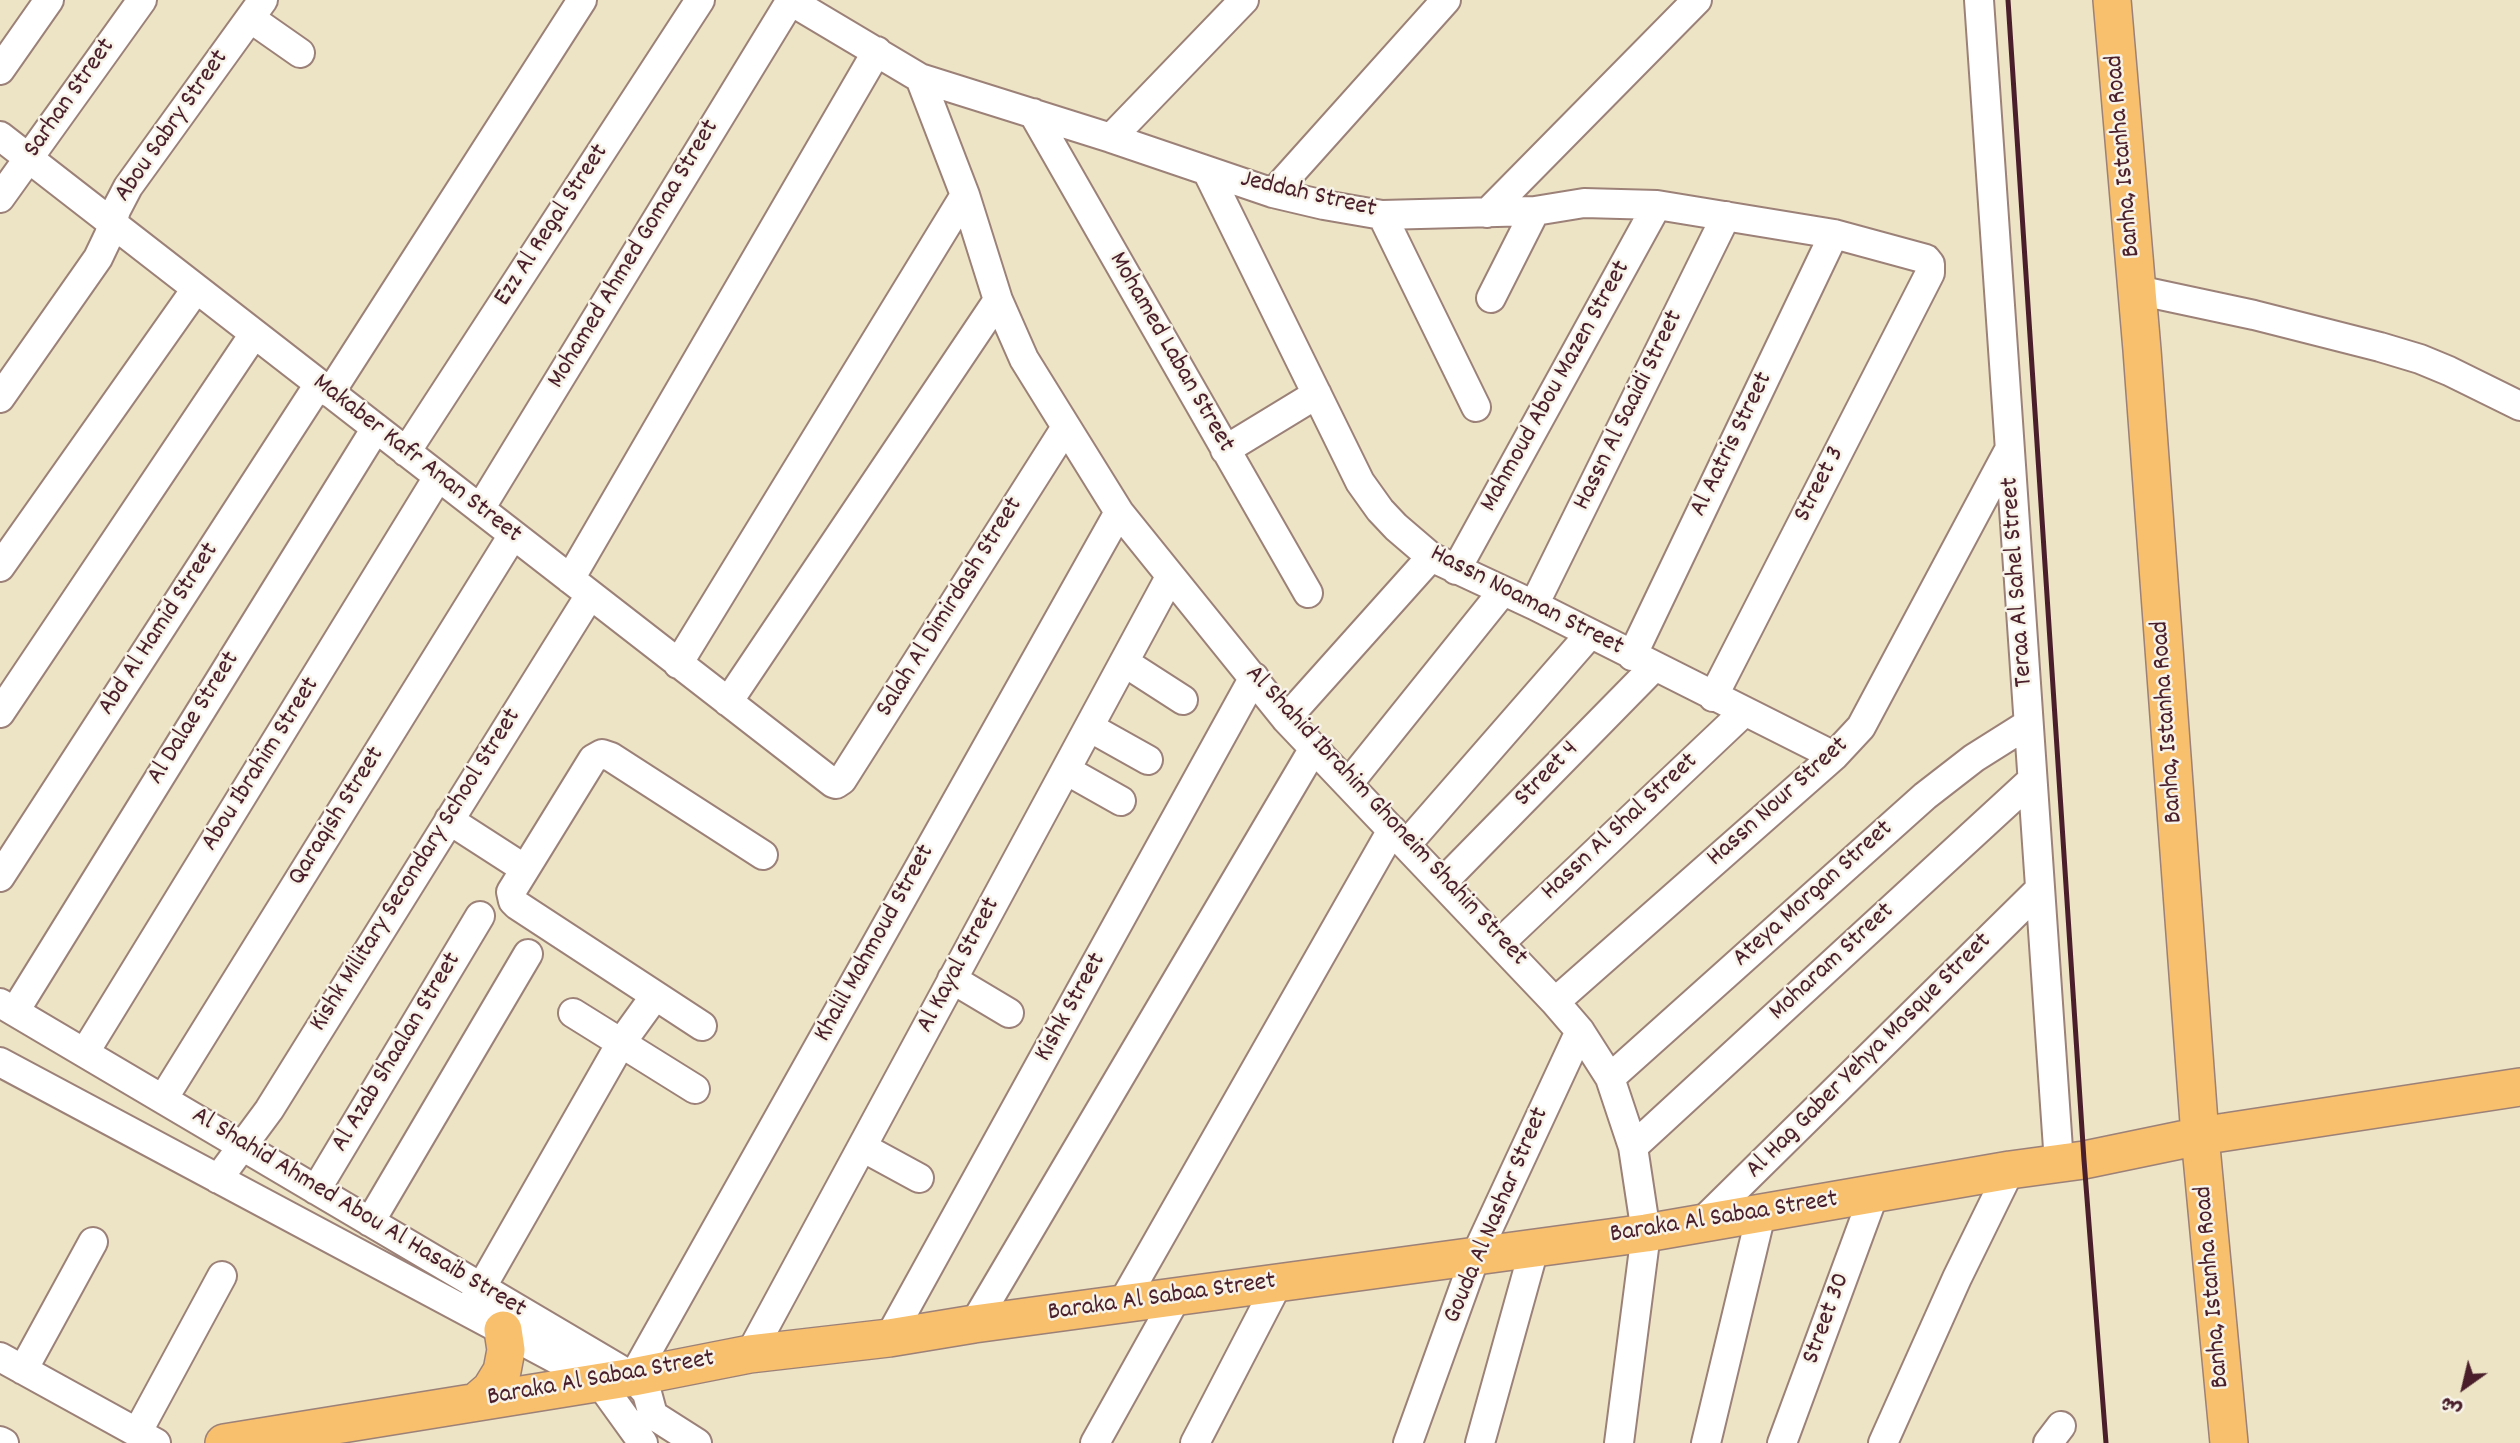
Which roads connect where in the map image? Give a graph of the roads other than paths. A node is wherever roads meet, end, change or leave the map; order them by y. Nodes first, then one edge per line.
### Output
1 (50, 0) edge
2 (142, 0) edge
3 (582, 0) edge
4 (700, 0) edge
5 (790, 0) edge
6 (1244, 0) edge
7 (1446, 0) edge
8 (1697, 0) edge
9 (1979, 0) edge
10 (2112, 0) edge
11 (256, 9) edge
12 (877, 51) junction
13 (300, 53) dead end
14 (0, 70) edge
15 (920, 78) junction
16 (1033, 113) junction
17 (0, 136) edge
18 (1111, 138) junction
19 (29, 159) junction
20 (1207, 171) junction
21 (1273, 193) junction
22 (965, 195) junction
23 (0, 198) edge
24 (1657, 205) junction
25 (1535, 211) junction
26 (1487, 213) junction
27 (1382, 215) junction
28 (1726, 216) junction
29 (112, 222) junction
30 (1834, 234) junction
31 (1930, 272) joint
32 (197, 289) junction
33 (2137, 290) junction
34 (1491, 298) dead end
35 (998, 300) junction
36 (254, 334) junction
37 (325, 389) junction
38 (1317, 394) junction
39 (0, 398) edge
40 (2520, 406) edge
41 (1476, 407) dead end
42 (1066, 427) junction
43 (376, 428) junction
44 (1225, 450) junction
45 (2010, 450) junction
46 (406, 452) junction
47 (438, 477) junction
48 (480, 509) junction
49 (1119, 512) junction
50 (513, 535) junction
51 (1431, 556) junction
52 (0, 567) edge
53 (1456, 570) junction
54 (1170, 578) junction
55 (580, 587) junction
56 (1503, 591) junction
57 (1308, 593) dead end
58 (1534, 606) junction
59 (1590, 634) junction
60 (1643, 661) junction
61 (1124, 662) junction
62 (678, 664) junction
63 (1254, 677) junction
64 (1713, 697) junction
65 (1183, 700) dead end
66 (728, 702) junction
67 (0, 713) edge
68 (1743, 713) junction
69 (1286, 719) junction
70 (2028, 724) junction
71 (1089, 727) junction
72 (1314, 748) junction
73 (1834, 757) junction
74 (1148, 760) dead end
75 (1066, 770) junction
76 (2032, 780) junction
77 (833, 783) joint
78 (1348, 783) junction
79 (1121, 801) dead end
80 (449, 820) junction
81 (1399, 837) junction
82 (763, 855) dead end
83 (524, 869) junction
84 (0, 877) edge
85 (1442, 883) junction
86 (2040, 889) junction
87 (480, 916) dead end
88 (1500, 943) junction
89 (528, 954) dead end
90 (952, 979) junction
91 (654, 996) junction
92 (1555, 1002) junction
93 (8, 1007) edge
94 (573, 1013) dead end
95 (1009, 1013) dead end
96 (702, 1026) dead end
97 (1580, 1031) junction
98 (621, 1043) junction
99 (85, 1052) junction
100 (0, 1062) edge
101 (1610, 1078) junction
102 (2520, 1087) edge
103 (695, 1089) dead end
104 (163, 1099) junction
105 (2188, 1139) junction
106 (242, 1146) junction
107 (862, 1147) junction
108 (1633, 1147) junction
109 (2059, 1163) junction
110 (2010, 1170) junction
111 (919, 1178) dead end
112 (218, 1179) junction
113 (316, 1190) junction
114 (1874, 1194) junction
115 (1761, 1214) junction
116 (370, 1222) junction
117 (1700, 1224) junction
118 (1646, 1233) junction
119 (93, 1242) dead end
120 (1534, 1249) junction
121 (1475, 1257) junction
122 (222, 1276) dead end
123 (1278, 1283) junction
124 (481, 1288) junction
125 (1177, 1297) junction
126 (1122, 1304) junction
127 (467, 1313) junction
128 (974, 1324) junction
129 (503, 1330) junction
130 (889, 1338) junction
131 (750, 1354) junction
132 (12, 1364) edge
133 (616, 1380) junction
134 (475, 1402) junction
135 (644, 1436) edge
136 (147, 1438) edge
137 (276, 1438) edge
138 (224, 1443) edge
139 (697, 1443) edge
140 (1095, 1443) edge
141 (1195, 1443) edge
142 (1408, 1443) edge
143 (1480, 1443) edge
144 (1619, 1443) edge
145 (1706, 1443) edge
146 (1782, 1443) edge
147 (1883, 1443) edge
148 (2229, 1443) edge

1 - 14 street
2 - 19 street, Sarhan Street
3 - 37 street, Abd Al Hamid Street
4 - 46 street, Ezz Al Regal Street
5 - 12 street, Jeddah Street
5 - 48 street, Mohamed Ahmed Gomaa Street
6 - 18 street
7 - 21 street
8 - 26 street
9 - 45 street, Teraa Al Sahel Street
10 - 33 main road, Banha, Istanha Road
11 - 13 street
11 - 29 street, Abou Sabry Street
12 - 15 street, Jeddah Street
12 - 55 street, Kishk Military Secondary School Street
15 - 16 street, Jeddah Street
15 - 22 street, Al Shahid Ibrahim Ghoneim Shahin Street
16 - 18 street, Jeddah Street
16 - 44 street, Mohamed Laban Street
17 - 19 street, Makaber Kafr Anan Street
18 - 20 street, Jeddah Street
19 - 23 street, Sarhan Street
19 - 29 street, Makaber Kafr Anan Street
20 - 21 street, Jeddah Street
20 - 38 street, Hassn Noaman Street
21 - 27 street, Jeddah Street
22 - 35 street, Al Shahid Ibrahim Ghoneim Shahin Street
22 - 62 street
24 - 25 street, Jeddah Street
24 - 28 street, Jeddah Street
24 - 53 street, Mahmoud Abou Mazen Street
25 - 26 street, Jeddah Street
25 - 34 street
26 - 27 street, Jeddah Street
27 - 41 street
28 - 30 street, Jeddah Street
28 - 58 street, Hassn Al Saaidi Street
29 - 32 street, Makaber Kafr Anan Street
29 - 39 street, Abou Sabry Street
30 - 31 street, Jeddah Street
30 - 60 street, Al Aatris Street
31 - 64 street, Street 3
32 - 36 street, Makaber Kafr Anan Street
32 - 52 street
33 - 40 street
33 - 105 main road, Banha, Istanha Road
35 - 42 street, Al Shahid Ibrahim Ghoneim Shahin Street
35 - 66 street
36 - 37 street, Makaber Kafr Anan Street
36 - 67 street
37 - 43 street, Makaber Kafr Anan Street
37 - 84 street, Abd Al Hamid Street
38 - 44 street
38 - 51 street, Hassn Noaman Street
42 - 49 street, Al Shahid Ibrahim Ghoneim Shahin Street
42 - 77 street, Salah Al Dimirdash Street
43 - 46 street, Makaber Kafr Anan Street
43 - 93 street, Al Dalae Street
44 - 57 street, Mohamed Laban Street
45 - 70 street, Teraa Al Sahel Street
45 - 73 street, Hassn Nour Street
46 - 47 street, Makaber Kafr Anan Street
47 - 48 street, Makaber Kafr Anan Street
47 - 99 street, Abou Ibrahim Street
48 - 50 street, Makaber Kafr Anan Street
49 - 54 street, Al Shahid Ibrahim Ghoneim Shahin Street
49 - 133 street, Khalil Mahmoud Street
50 - 55 street, Makaber Kafr Anan Street
50 - 104 street, Qaraqish Street
51 - 53 street, Hassn Noaman Street
51 - 69 street
53 - 56 street, Hassn Noaman Street
54 - 61 street, Al Kayal Street
54 - 63 street, Al Shahid Ibrahim Ghoneim Shahin Street
55 - 62 street, Makaber Kafr Anan Street
55 - 80 street, Kishk Military Secondary School Street
56 - 58 street, Hassn Noaman Street
56 - 78 street
58 - 59 street, Hassn Noaman Street
59 - 60 street, Hassn Noaman Street
59 - 81 street
60 - 64 street, Hassn Noaman Street
60 - 85 street, Street 4
61 - 65 street
61 - 71 street, Al Kayal Street
62 - 66 street, Makaber Kafr Anan Street
63 - 69 street, Al Shahid Ibrahim Ghoneim Shahin Street
63 - 130 street, Kishk Street
64 - 68 street, Hassn Noaman Street
66 - 77 street, Makaber Kafr Anan Street
68 - 73 street, Hassn Noaman Street
68 - 88 street, Hassn Al Shal Street
69 - 72 street, Al Shahid Ibrahim Ghoneim Shahin Street
70 - 76 street, Teraa Al Sahel Street
70 - 101 street, Ateya Morgan Street
71 - 74 street
71 - 75 street, Al Kayal Street
72 - 78 street, Al Shahid Ibrahim Ghoneim Shahin Street
72 - 128 street
73 - 92 street, Hassn Nour Street
75 - 79 street
75 - 90 street, Al Kayal Street
76 - 86 street, Teraa Al Sahel Street
76 - 108 street, Moharam Street
78 - 81 street, Al Shahid Ibrahim Ghoneim Shahin Street
80 - 83 street
80 - 106 street, Kishk Military Secondary School Street
81 - 85 street, Al Shahid Ibrahim Ghoneim Shahin Street
81 - 126 street
82 - 83 street
83 - 91 street
85 - 88 street, Al Shahid Ibrahim Ghoneim Shahin Street
86 - 109 street, Teraa Al Sahel Street
86 - 117 street, Al Hag Gaber Yehya Mosque Street
87 - 113 street, Al Azab Shaalan Street
88 - 92 street, Al Shahid Ibrahim Ghoneim Shahin Street
89 - 116 street
90 - 95 street
90 - 107 street, Al Kayal Street
91 - 96 street
91 - 98 street
92 - 97 street, Al Shahid Ibrahim Ghoneim Shahin Street
93 - 99 street, Al Shahid Ahmed Abou Al Hasaib Street
94 - 98 street
97 - 101 street, Al Shahid Ibrahim Ghoneim Shahin Street
97 - 121 street, Gouda Al Nashar Street
98 - 103 street
98 - 124 street
99 - 104 street, Al Shahid Ahmed Abou Al Hasaib Street
100 - 112 street, Al Shahid Ahmed Abou Al Hasaib Street
101 - 108 street, Al Shahid Ibrahim Ghoneim Shahin Street
102 - 105 main road, Baraka Al Sabaa Street
104 - 106 street, Al Shahid Ahmed Abou Al Hasaib Street
105 - 109 main road, Baraka Al Sabaa Street
105 - 148 main road, Banha, Istanha Road
106 - 112 street, Kishk Military Secondary School Street
106 - 113 street, Al Shahid Ahmed Abou Al Hasaib Street
107 - 111 street
107 - 131 street, Al Kayal Street
108 - 118 street, Al Shahid Ibrahim Ghoneim Shahin Street
109 - 110 main road, Baraka Al Sabaa Street
110 - 114 main road, Baraka Al Sabaa Street
110 - 147 street
112 - 127 street, Al Shahid Ahmed Abou Al Hasaib Street
113 - 116 street, Al Shahid Ahmed Abou Al Hasaib Street
114 - 115 main road, Baraka Al Sabaa Street
114 - 146 street, Street 30
115 - 117 main road, Baraka Al Sabaa Street
115 - 145 street
116 - 124 street, Al Shahid Ahmed Abou Al Hasaib Street
117 - 118 main road, Baraka Al Sabaa Street
118 - 120 main road, Baraka Al Sabaa Street
118 - 144 street, Al Shahid Ibrahim Ghoneim Shahin Street
119 - 132 street
120 - 121 main road, Baraka Al Sabaa Street
120 - 143 street
121 - 123 main road, Baraka Al Sabaa Street
121 - 142 street, Gouda Al Nashar Street
122 - 136 street
123 - 125 main road, Baraka Al Sabaa Street
123 - 141 street
124 - 127 street
124 - 133 street, Al Shahid Ahmed Abou Al Hasaib Street
125 - 126 main road, Baraka Al Sabaa Street
125 - 140 street
126 - 128 main road, Baraka Al Sabaa Street
127 - 129 street, Al Shahid Ahmed Abou Al Hasaib Street
128 - 130 main road, Baraka Al Sabaa Street
129 - 133 street, Al Shahid Ahmed Abou Al Hasaib Street
129 - 134 main road
130 - 131 main road, Baraka Al Sabaa Street
131 - 133 main road, Baraka Al Sabaa Street
132 - 136 street
133 - 134 main road, Baraka Al Sabaa Street
133 - 135 street, Al Shahid Ahmed Abou Al Hasaib Street
134 - 137 main road, Baraka Al Sabaa Street
135 - 139 street, Al Shahid Ahmed Abou Al Hasaib Street
137 - 138 main road, Baraka Al Sabaa Street

